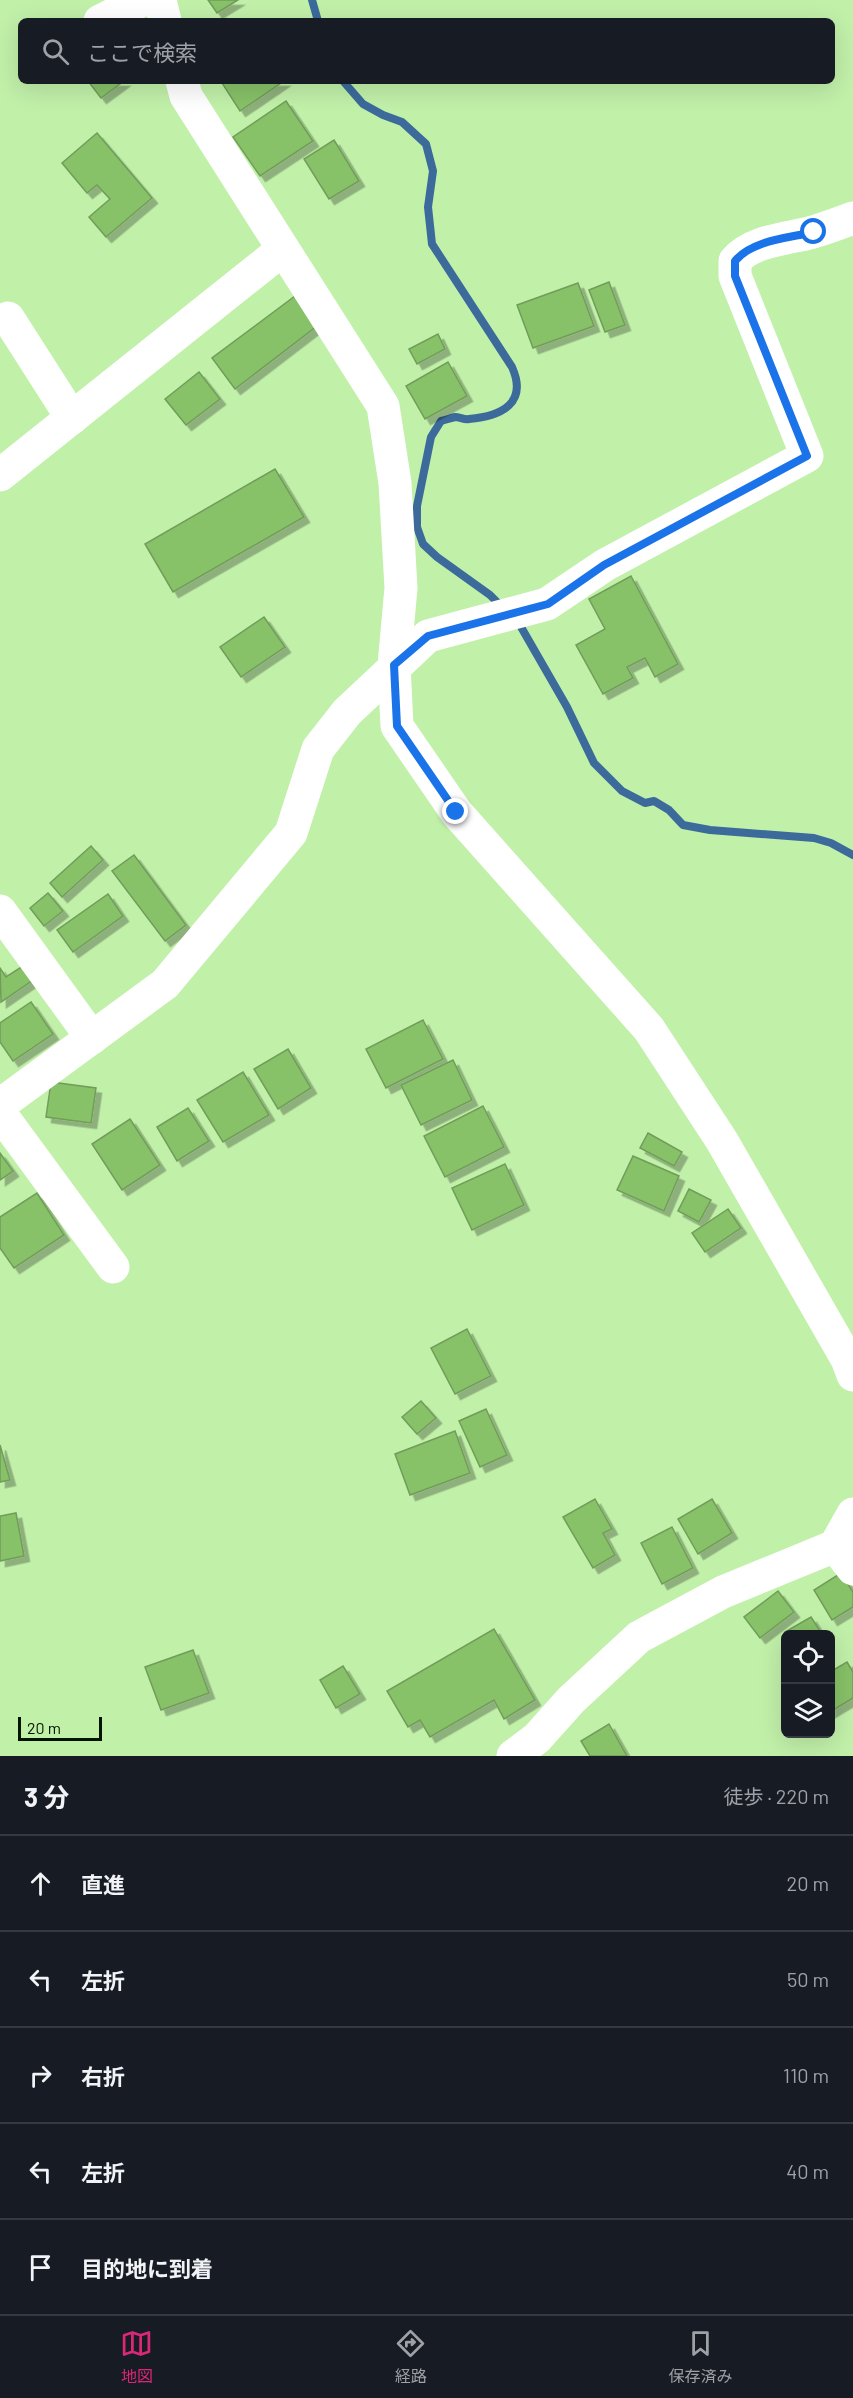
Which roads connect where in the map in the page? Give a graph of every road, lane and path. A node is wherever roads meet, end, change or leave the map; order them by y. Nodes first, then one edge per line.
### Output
1 (143, 0) edge
2 (160, 0) edge
3 (106, 18) edge
4 (164, 18) edge
5 (183, 84) edge
6 (853, 218) edge
7 (282, 250) junction
8 (8, 318) dead end
9 (72, 418) junction
10 (0, 475) edge
11 (394, 665) junction
12 (3, 921) edge
13 (92, 1038) junction
14 (0, 1105) edge
15 (0, 1113) edge
16 (113, 1267) dead end
17 (853, 1375) edge
18 (853, 1514) edge
19 (844, 1557) edge
20 (513, 1756) edge

1 - 3 street
2 - 4 street
5 - 7 street
6 - 11 street
7 - 9 street
7 - 11 street
8 - 9 street
9 - 10 street
11 - 13 street
11 - 17 street
12 - 13 street
13 - 14 street
15 - 16 street
18 - 19 street
19 - 20 street

